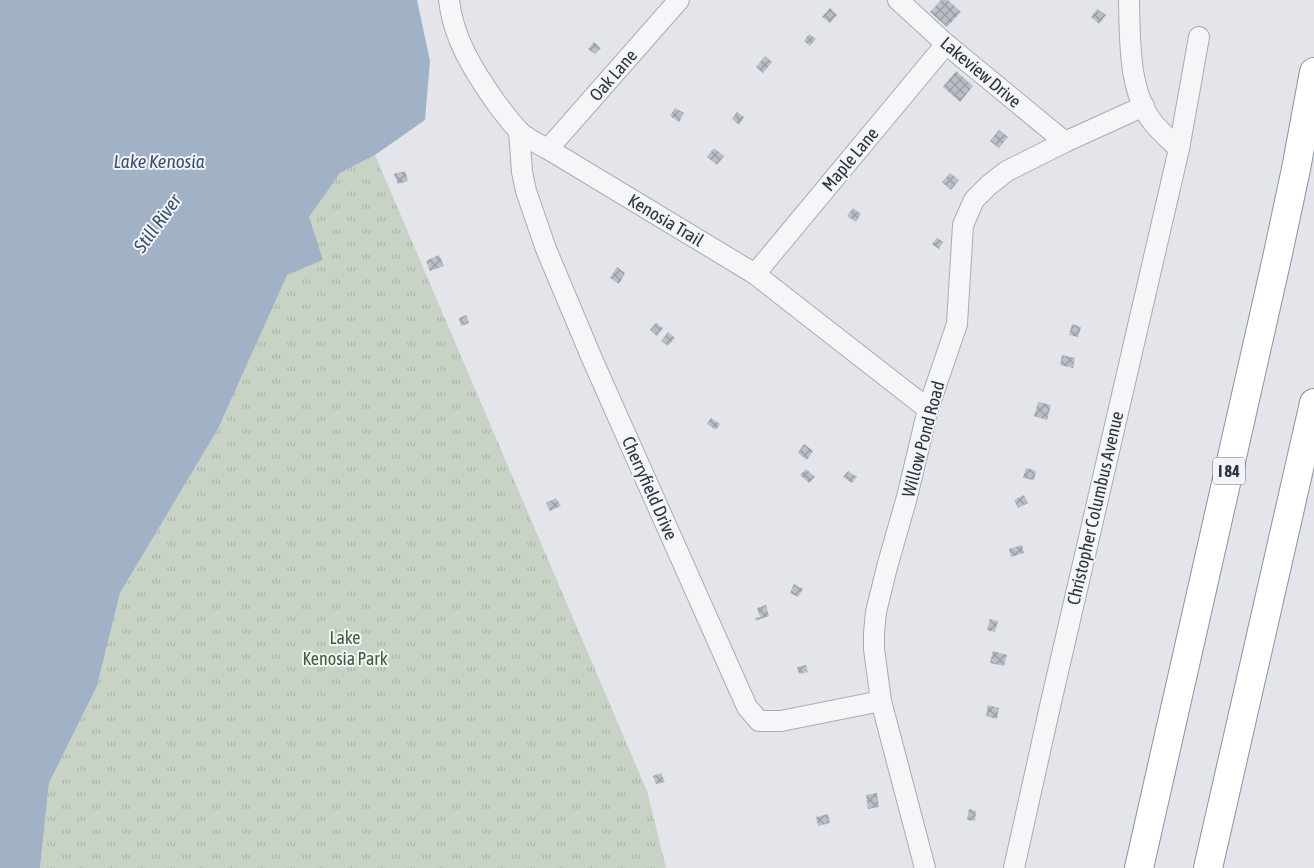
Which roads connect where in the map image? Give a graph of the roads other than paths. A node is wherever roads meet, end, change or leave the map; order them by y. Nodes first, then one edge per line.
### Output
1 (449, 0) edge
2 (679, 0) edge
3 (898, 0) edge
4 (1130, 0) edge
5 (1199, 37) dead end
6 (946, 44) junction
7 (1314, 72) edge
8 (1144, 106) junction
9 (519, 132) junction
10 (1065, 142) junction
11 (548, 149) junction
12 (1179, 149) junction
13 (755, 274) junction
14 (1314, 403) edge
15 (928, 409) junction
16 (881, 701) junction
17 (925, 868) edge
18 (1014, 868) edge
19 (1139, 868) edge
20 (1208, 868) edge

1 - 9 street, Kenosia Trail
2 - 11 street, Oak Lane
3 - 6 street, Lakeview Drive
4 - 8 street
5 - 12 street, Christopher Columbus Avenue
6 - 10 street, Lakeview Drive
6 - 13 street, Maple Lane
7 - 19 highway, I 84
8 - 10 street, Willow Pond Road
8 - 12 street
9 - 11 street, Kenosia Trail
9 - 16 street, Cherryfield Drive
10 - 15 street, Willow Pond Road
11 - 13 street, Kenosia Trail
12 - 18 street, Christopher Columbus Avenue
13 - 15 street, Kenosia Trail
14 - 20 highway
15 - 16 street, Willow Pond Road
16 - 17 street, Willow Pond Road

